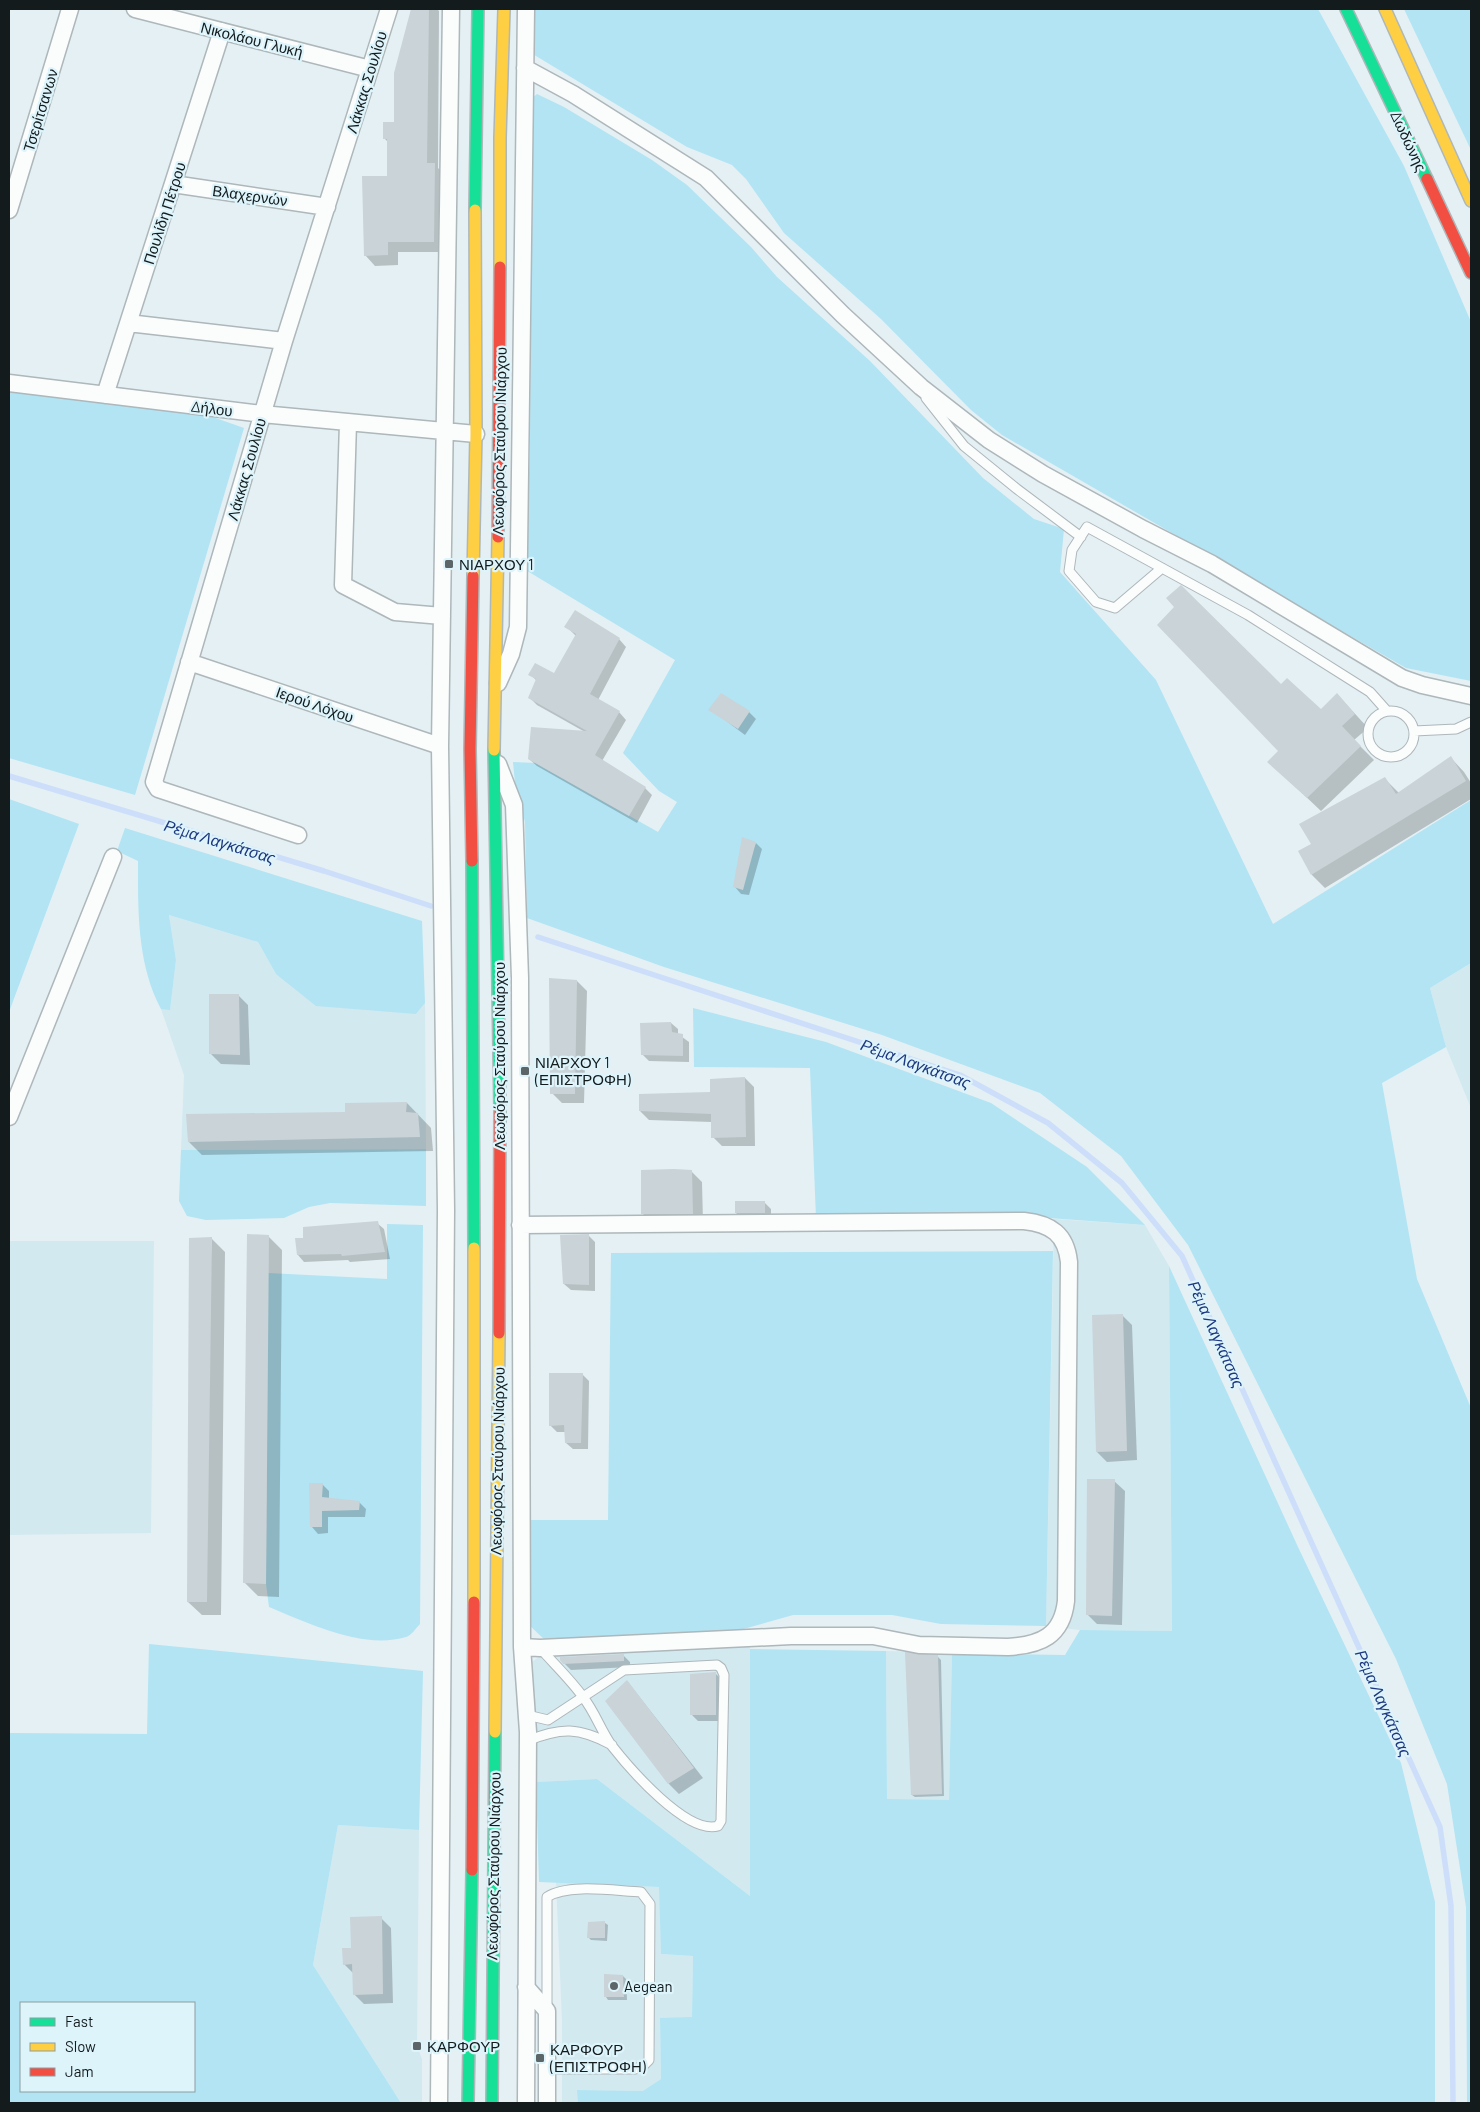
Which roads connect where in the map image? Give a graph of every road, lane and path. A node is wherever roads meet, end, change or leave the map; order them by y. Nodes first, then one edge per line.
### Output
1 (70, 9) edge
2 (135, 9) edge
3 (389, 9) edge
4 (451, 9) edge
5 (478, 9) edge
6 (504, 9) edge
7 (526, 9) edge
8 (1346, 9) edge
9 (1385, 9) edge
10 (222, 31) junction
11 (524, 68) junction
12 (370, 69) junction
13 (173, 184) junction
14 (1471, 201) edge
15 (327, 207) junction
16 (9, 210) edge
17 (1471, 273) edge
18 (128, 323) junction
19 (284, 341) junction
20 (904, 371) junction
21 (9, 383) edge
22 (105, 395) junction
23 (262, 414) junction
24 (348, 424) junction
25 (445, 431) junction
26 (476, 434) junction
27 (1081, 537) junction
28 (1162, 568) junction
29 (442, 616) junction
30 (189, 662) junction
31 (495, 690) junction
32 (1471, 696) edge
33 (1386, 710) junction
34 (1471, 722) edge
35 (1414, 731) junction
36 (440, 746) junction
37 (494, 752) junction
38 (298, 834) dead end
39 (113, 857) dead end
40 (9, 1117) edge
41 (520, 1225) junction
42 (522, 1646) junction
43 (540, 1648) junction
44 (583, 1696) junction
45 (527, 1714) junction
46 (527, 1741) junction
47 (612, 1745) junction
48 (526, 1987) junction
49 (547, 2011) junction
50 (548, 2069) junction
51 (439, 2103) edge
52 (468, 2103) edge
53 (492, 2103) edge
54 (526, 2103) edge
55 (547, 2103) edge

1 - 16 street, Τσερίτσανων
2 - 10 street, Νικολάου Γλυκή
3 - 12 street, Λάκκας Σουλίου
4 - 25 street
5 - 26 main road, Λεωφόρος Σταύρου Νιάρχου
6 - 31 main road, Λεωφόρος Σταύρου Νιάρχου
7 - 11 street
8 - 17 main road, Δωδώνης
9 - 14 main road
10 - 12 street, Νικολάου Γλυκή
10 - 13 street, Πουλίδη Πέτρου
11 - 20 street
11 - 31 street
12 - 15 street, Λάκκας Σουλίου
13 - 15 street, Βλαχερνών
13 - 18 street, Πουλίδη Πέτρου
15 - 19 street, Λάκκας Σουλίου
18 - 19 street
18 - 22 street, Πουλίδη Πέτρου
19 - 23 street, Λάκκας Σουλίου
20 - 27 lane
20 - 32 street
21 - 22 street, Δήλου
22 - 23 street, Δήλου
23 - 24 street, Δήλου
23 - 30 street, Λάκκας Σουλίου
24 - 25 street, Δήλου
24 - 29 street
25 - 26 street, Δήλου
25 - 29 street
26 - 52 main road, Λεωφόρος Σταύρου Νιάρχου
27 - 28 lane
27 - 28 lane
28 - 33 lane
29 - 36 street
30 - 36 street, Ιερού Λόχου
30 - 38 street, Λάκκας Σουλίου
31 - 37 main road, Λεωφόρος Σταύρου Νιάρχου
33 - 35 lane
33 - 35 lane
34 - 35 lane
36 - 51 street
37 - 41 street
37 - 53 main road, Λεωφόρος Σταύρου Νιάρχου
39 - 40 street
41 - 42 street
41 - 43 street
42 - 43 street
42 - 45 street
43 - 44 lane
44 - 45 lane
44 - 47 lane
44 - 47 lane
45 - 46 street
46 - 47 lane
46 - 48 street
48 - 49 street
48 - 54 street
49 - 50 street
49 - 50 lane
50 - 55 street

